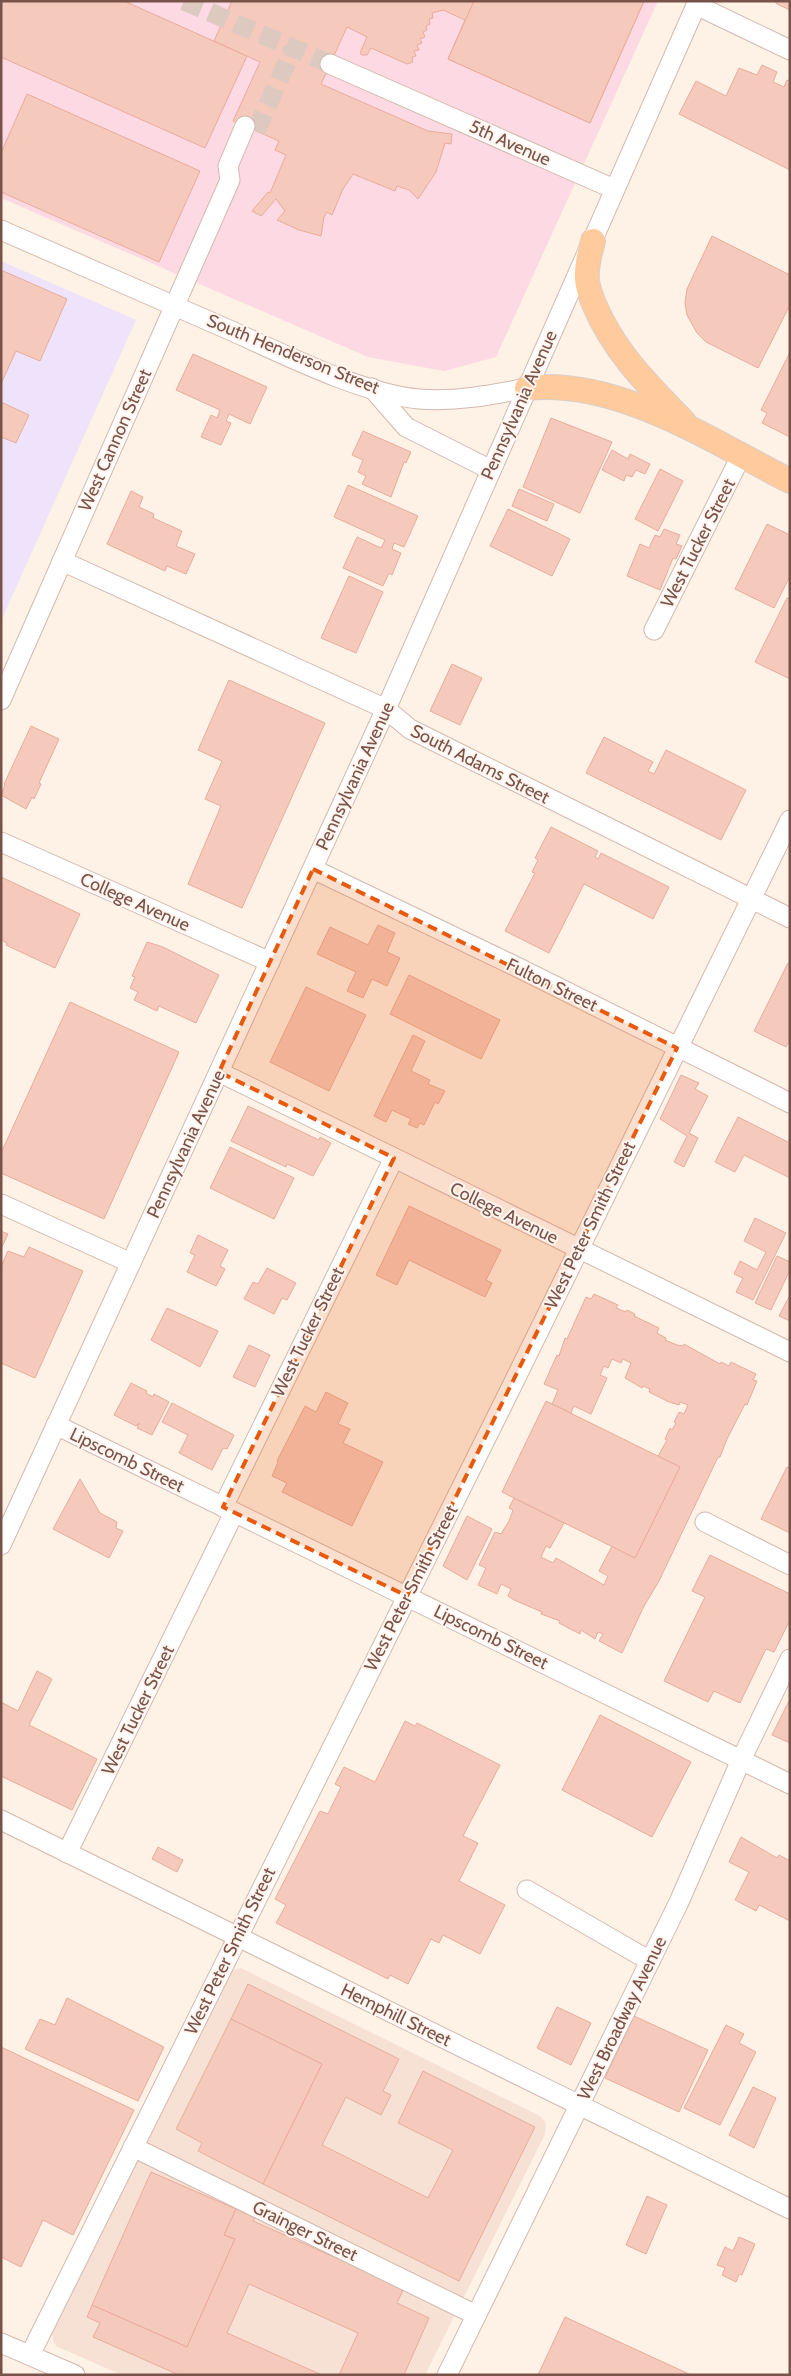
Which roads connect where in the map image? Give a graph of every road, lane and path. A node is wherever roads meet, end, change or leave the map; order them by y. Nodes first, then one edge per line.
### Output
1 (697, 3) edge
2 (790, 50) edge
3 (330, 64) tunnel mouth
4 (251, 129) tunnel mouth
5 (614, 190) junction
6 (1, 230) edge
7 (592, 241) junction
8 (174, 306) junction
9 (372, 388) junction
10 (527, 388) junction
11 (694, 432) junction
12 (741, 456) junction
13 (491, 470) junction
14 (790, 481) edge
15 (62, 561) junction
16 (654, 630) dead end
17 (1, 700) edge
18 (386, 709) junction
19 (790, 820) edge
20 (1, 842) edge
21 (313, 868) junction
22 (751, 899) junction
23 (790, 918) edge
24 (270, 962) junction
25 (677, 1048) junction
26 (219, 1072) junction
27 (790, 1103) edge
28 (394, 1158) junction
29 (1, 1204) edge
30 (578, 1249) junction
31 (131, 1263) junction
32 (790, 1352) edge
33 (56, 1425) junction
34 (228, 1510) junction
35 (705, 1522) dead end
36 (1, 1545) edge
37 (790, 1564) edge
38 (407, 1596) junction
39 (790, 1659) edge
40 (741, 1760) junction
41 (790, 1784) edge
42 (1, 1820) edge
43 (67, 1853) junction
44 (527, 1890) dead end
45 (237, 1936) junction
46 (650, 1960) junction
47 (579, 2105) junction
48 (133, 2147) junction
49 (790, 2209) edge
50 (476, 2315) junction
51 (1, 2343) edge
52 (30, 2355) junction
53 (74, 2375) edge
54 (447, 2375) edge

1 - 2 street
1 - 5 street, Pennsylvania Avenue
3 - 5 street, 5th Avenue
4 - 8 street, West Cannon Street
5 - 7 street, Pennsylvania Avenue
6 - 8 street, South Henderson Street
7 - 10 street, Pennsylvania Avenue
7 - 11 main road
8 - 9 street, South Henderson Street
8 - 15 street, West Cannon Street
9 - 10 street, South Henderson Street
9 - 13 street
10 - 11 main road, South Henderson Street
10 - 13 street, Pennsylvania Avenue
11 - 12 main road, South Henderson Street
12 - 14 main road, South Henderson Street
12 - 16 street, West Tucker Street
13 - 18 street, Pennsylvania Avenue
15 - 17 street, West Cannon Street
15 - 18 street, South Adams Street
18 - 21 street, Pennsylvania Avenue
18 - 22 street, South Adams Street
19 - 22 street, West Peter Smith Street
20 - 24 street, College Avenue
21 - 24 street, Pennsylvania Avenue
21 - 25 street, Fulton Street
22 - 23 street, South Adams Street
22 - 25 street, West Peter Smith Street
24 - 26 street, Pennsylvania Avenue
25 - 27 street, Fulton Street
25 - 30 street, West Peter Smith Street
26 - 28 street, College Avenue
26 - 31 street, Pennsylvania Avenue
28 - 30 street, College Avenue
28 - 34 street, West Tucker Street
29 - 31 street
30 - 32 street, College Avenue
30 - 38 street, West Peter Smith Street
31 - 33 street, Pennsylvania Avenue
33 - 34 street, Lipscomb Street
33 - 36 street, Pennsylvania Avenue
34 - 38 street, Lipscomb Street
34 - 43 street, West Tucker Street
35 - 37 street
38 - 40 street, Lipscomb Street
38 - 45 street, West Peter Smith Street
39 - 40 street, West Broadway Avenue
40 - 41 street, Lipscomb Street
40 - 46 street, West Broadway Avenue
42 - 43 street, Hemphill Street
43 - 45 street, Hemphill Street
44 - 46 street
45 - 47 street, Hemphill Street
45 - 48 street, West Peter Smith Street
46 - 47 street, West Broadway Avenue
47 - 49 street, Hemphill Street
47 - 50 street, West Broadway Avenue
48 - 50 street, Grainger Street
48 - 52 street, West Peter Smith Street
50 - 54 street, West Broadway Avenue
51 - 52 street
52 - 53 street

